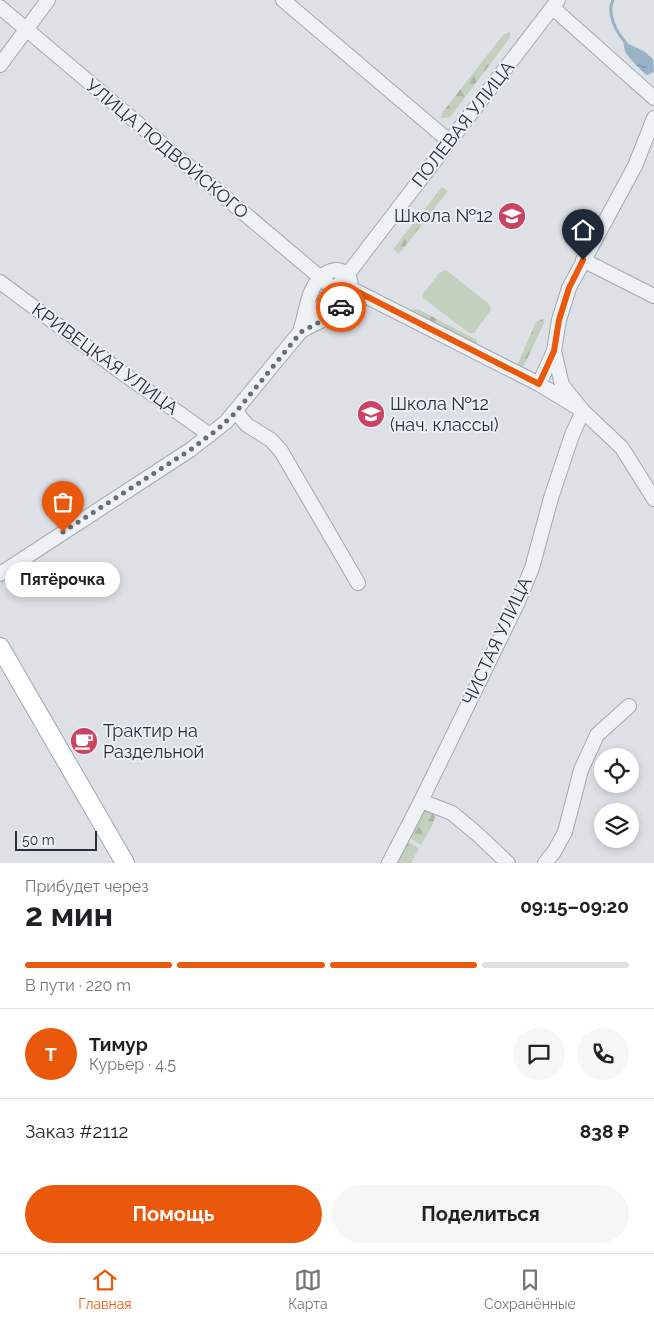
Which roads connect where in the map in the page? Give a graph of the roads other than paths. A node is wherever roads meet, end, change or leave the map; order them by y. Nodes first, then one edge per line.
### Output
1 (48, 0) edge
2 (283, 0) edge
3 (556, 4) edge
4 (0, 7) edge
5 (27, 29) junction
6 (0, 65) edge
7 (654, 98) edge
8 (654, 118) edge
9 (449, 141) junction
10 (583, 260) junction
11 (320, 278) junction
12 (0, 282) edge
13 (344, 284) junction
14 (654, 296) edge
15 (299, 333) junction
16 (554, 351) junction
17 (539, 384) junction
18 (584, 411) junction
19 (236, 412) junction
20 (210, 435) junction
21 (654, 499) edge
22 (0, 574) edge
23 (358, 584) dead end
24 (0, 647) edge
25 (629, 706) dead end
26 (421, 800) junction
27 (125, 863) edge
28 (389, 863) edge
29 (508, 863) edge
30 (545, 863) edge

1 - 5 street
2 - 9 street
3 - 7 street
3 - 9 street, ПОЛЕВАЯ УЛИЦА
4 - 5 street, УЛИЦА ПОДВОЙСКОГО
5 - 6 street
5 - 11 street, УЛИЦА ПОДВОЙСКОГО
8 - 10 street
9 - 13 street, ПОЛЕВАЯ УЛИЦА
10 - 14 street
10 - 16 street
11 - 13 street, УЛИЦА ПОДВОЙСКОГО
11 - 13 street
11 - 15 street
12 - 20 street, КРИВЕЦКАЯ УЛИЦА
13 - 15 street, ПОЛЕВАЯ УЛИЦА
13 - 17 street
15 - 19 street, ПОЛЕВАЯ УЛИЦА
16 - 17 street
16 - 18 street
17 - 18 street
18 - 21 street
18 - 26 street, ЧИСТАЯ УЛИЦА
19 - 20 street, ПОЛЕВАЯ УЛИЦА
19 - 23 street
20 - 22 street, ПОЛЕВАЯ УЛИЦА
24 - 27 main road
25 - 30 street
26 - 28 street, ЧИСТАЯ УЛИЦА
26 - 29 street

